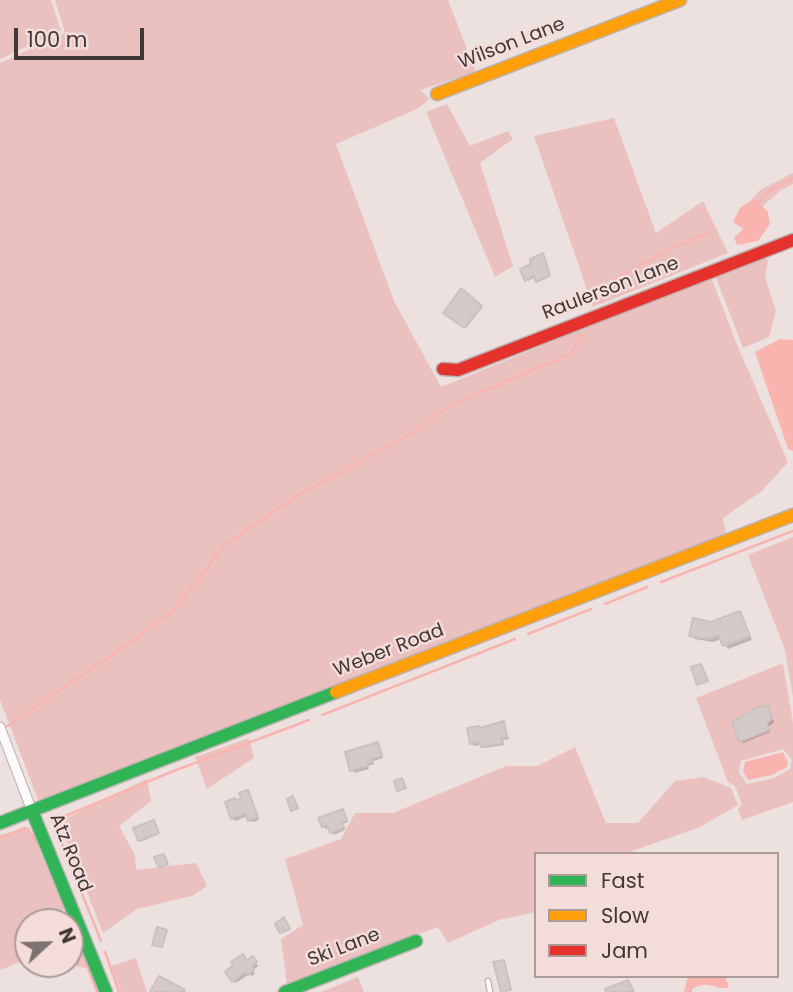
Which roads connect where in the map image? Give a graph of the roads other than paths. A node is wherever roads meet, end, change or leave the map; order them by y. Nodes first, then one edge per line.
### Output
1 (680, 0) edge
2 (437, 94) dead end
3 (793, 240) edge
4 (443, 369) dead end
5 (793, 515) edge
6 (0, 727) edge
7 (32, 811) junction
8 (0, 823) edge
9 (416, 941) dead end
10 (488, 981) dead end
11 (106, 992) edge
12 (285, 992) edge
13 (490, 992) edge

1 - 2 street, Wilson Lane
3 - 4 street, Raulerson Lane
5 - 7 street, Weber Road
6 - 7 street, Atz Road
7 - 8 street, Weber Road
7 - 11 street, Atz Road
9 - 12 street, Ski Lane
10 - 13 lane

